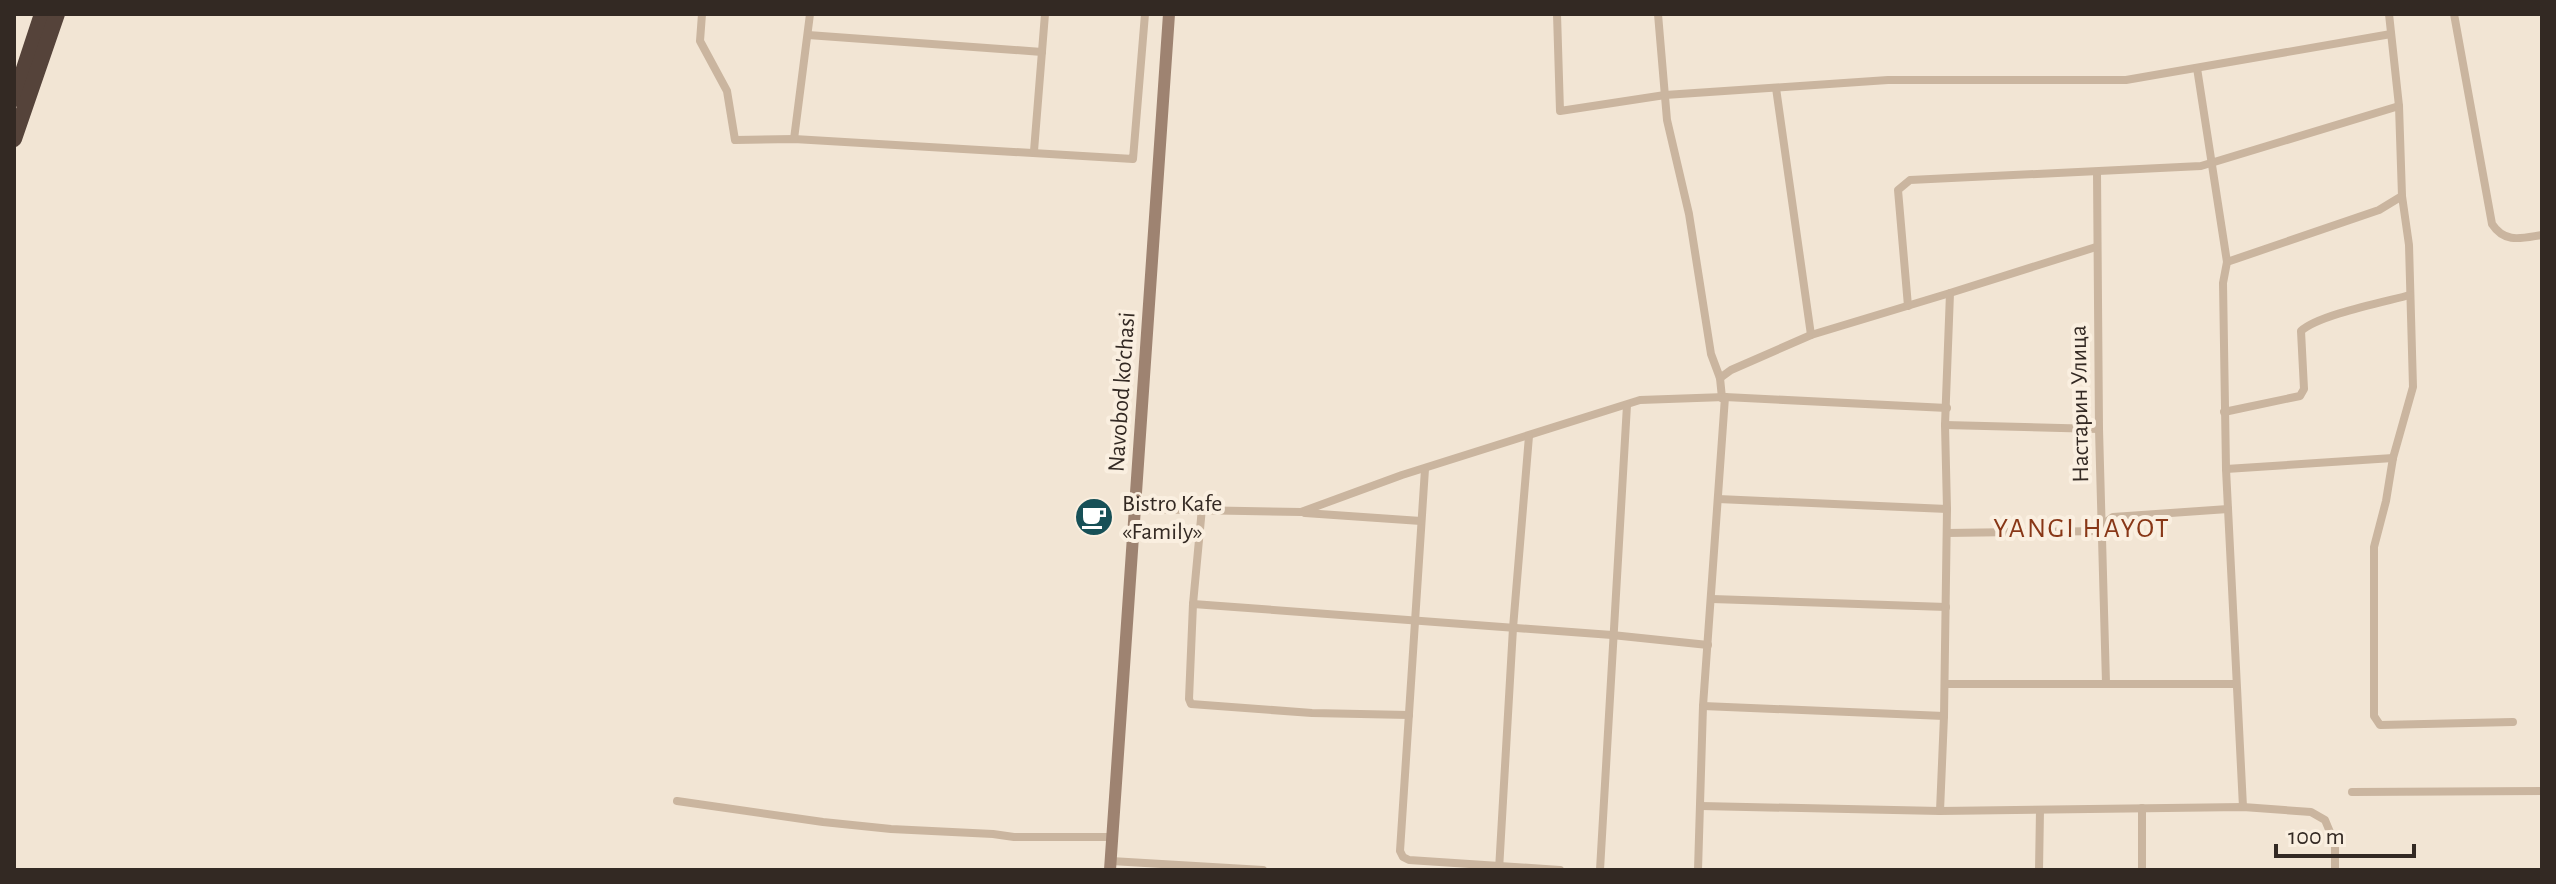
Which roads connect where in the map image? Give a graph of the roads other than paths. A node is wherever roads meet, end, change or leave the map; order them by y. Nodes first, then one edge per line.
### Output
1 (42, 14) edge
2 (57, 14) edge
3 (702, 14) edge
4 (810, 14) edge
5 (1045, 14) edge
6 (1145, 14) edge
7 (1169, 14) edge
8 (1557, 14) edge
9 (1658, 14) edge
10 (2389, 14) edge
11 (2454, 14) edge
12 (2391, 34) junction
13 (808, 35) junction
14 (1042, 52) junction
15 (2197, 68) junction
16 (1776, 88) junction
17 (1665, 95) junction
18 (14, 99) edge
19 (2399, 106) junction
20 (14, 139) edge
21 (794, 139) junction
22 (1034, 151) junction
23 (2211, 163) junction
24 (2097, 173) junction
25 (2402, 196) junction
26 (2542, 235) edge
27 (2096, 247) junction
28 (2227, 262) junction
29 (1950, 293) junction
30 (2410, 295) junction
31 (1908, 306) junction
32 (1811, 335) junction
33 (1720, 378) junction
34 (1724, 397) junction
35 (1627, 405) junction
36 (1947, 408) junction
37 (2224, 412) junction
38 (1945, 425) junction
39 (2099, 429) junction
40 (1529, 436) junction
41 (2393, 458) junction
42 (1425, 469) junction
43 (2226, 469) junction
44 (1718, 499) junction
45 (1202, 508) junction
46 (1134, 509) junction
47 (1947, 509) junction
48 (2228, 509) junction
49 (1301, 512) junction
50 (1421, 521) junction
51 (2101, 528) junction
52 (1947, 533) junction
53 (1712, 599) junction
54 (1193, 604) junction
55 (1946, 607) junction
56 (1413, 621) junction
57 (1513, 628) junction
58 (1612, 635) junction
59 (1708, 645) junction
60 (2106, 683) junction
61 (1945, 684) junction
62 (2236, 684) junction
63 (1703, 706) junction
64 (1409, 715) junction
65 (1944, 716) junction
66 (2513, 722) dead end
67 (2542, 791) edge
68 (2352, 792) dead end
69 (677, 801) dead end
70 (1701, 806) junction
71 (2243, 807) junction
72 (2142, 808) junction
73 (2040, 810) junction
74 (1940, 811) junction
75 (1113, 837) junction
76 (1111, 865) edge
77 (1499, 868) edge
78 (1263, 870) edge
79 (1560, 870) edge
80 (1600, 870) edge
81 (1698, 870) edge
82 (2039, 870) edge
83 (2142, 870) edge
84 (2335, 870) edge

1 - 18 highway
2 - 20 highway
3 - 21 street
4 - 13 street
5 - 14 street
6 - 22 street
7 - 46 street, Navobod ko'chasi
8 - 17 street
9 - 17 street
10 - 12 street
11 - 26 street
12 - 15 street
12 - 19 street
13 - 14 street
13 - 21 street
14 - 22 street
15 - 16 street
15 - 23 street
16 - 17 street
16 - 32 street
17 - 33 street
19 - 23 street
19 - 25 street
21 - 22 street
23 - 24 street
23 - 28 street
24 - 27 street, Настарин Улица
24 - 31 street
25 - 28 street
25 - 30 street
27 - 29 street
27 - 39 street, Настарин Улица
28 - 37 street
29 - 31 street
29 - 36 street
30 - 37 street
30 - 41 street
31 - 32 street
32 - 33 street
33 - 34 street
34 - 35 street
34 - 36 street
34 - 44 street
35 - 40 street
35 - 58 street
36 - 38 street
37 - 43 street
38 - 39 street
38 - 47 street
39 - 51 street, Настарин Улица
40 - 42 street
40 - 57 street
41 - 43 street
41 - 66 street
42 - 49 street
42 - 50 street
43 - 48 street
44 - 47 street
44 - 53 street
45 - 46 street
45 - 49 street
45 - 54 street
46 - 75 street, Navobod ko'chasi
47 - 52 street
48 - 51 street
48 - 62 street
49 - 50 street
50 - 56 street
51 - 52 street
51 - 60 street, Настарин Улица
52 - 55 street
53 - 55 street
53 - 59 street
54 - 56 street
54 - 64 street
55 - 61 street
56 - 57 street
56 - 64 street
57 - 58 street
57 - 77 street
58 - 59 street
58 - 80 street
59 - 63 street
60 - 61 street
60 - 62 street
61 - 65 street
62 - 71 street
63 - 65 street
63 - 70 street
64 - 77 street
65 - 74 street
67 - 68 street
69 - 75 street
70 - 74 street
70 - 81 street
71 - 72 street
71 - 84 street
72 - 73 street
72 - 83 street
73 - 74 street
73 - 82 street
75 - 76 street, Navobod ko'chasi
76 - 78 street
77 - 79 street

